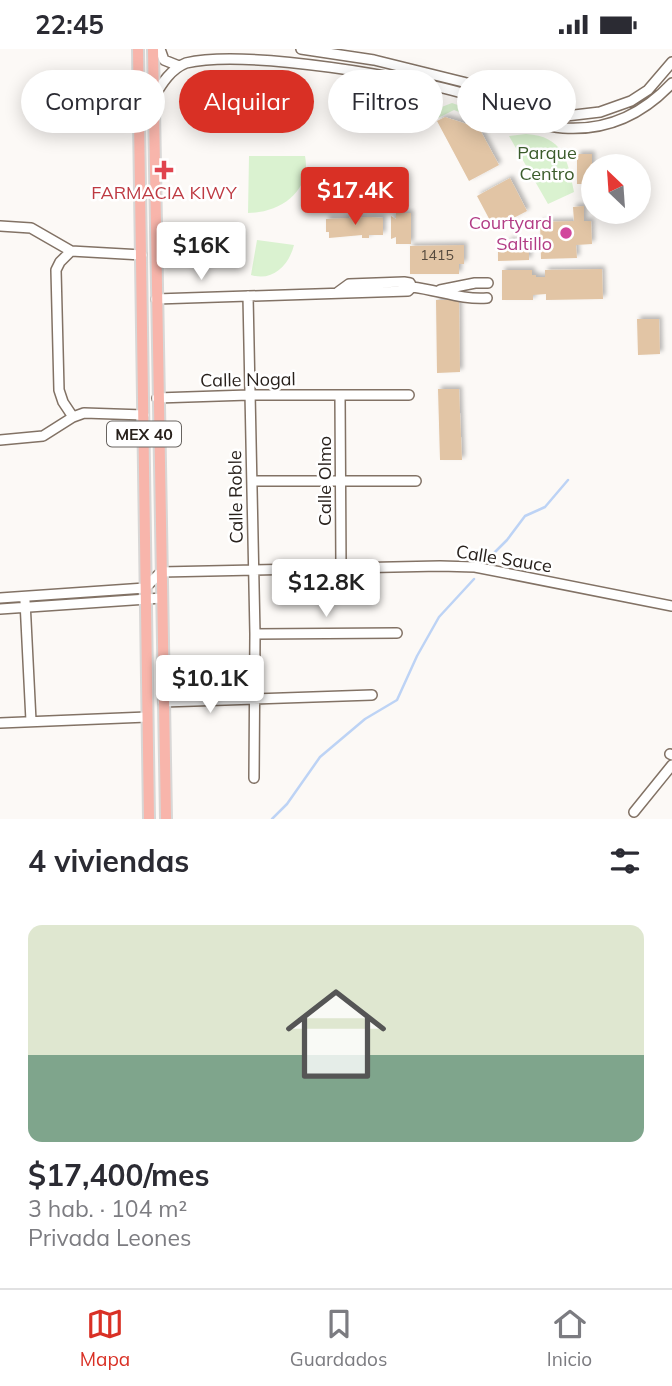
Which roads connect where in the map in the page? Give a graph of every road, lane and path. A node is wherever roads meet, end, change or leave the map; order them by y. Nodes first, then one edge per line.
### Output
1 (138, 49) edge
2 (153, 49) edge
3 (160, 49) edge
4 (301, 49) edge
5 (672, 62) edge
6 (179, 66) junction
7 (153, 70) edge
8 (165, 79) edge
9 (457, 81) edge
10 (672, 83) edge
11 (457, 92) edge
12 (576, 116) edge
13 (576, 127) edge
14 (154, 133) edge
15 (3, 226) edge
16 (0, 236) edge
17 (71, 251) junction
18 (142, 255) junction
19 (488, 283) dead end
20 (438, 290) junction
21 (247, 296) junction
22 (156, 299) junction
23 (487, 299) dead end
24 (249, 395) junction
25 (340, 395) junction
26 (409, 395) dead end
27 (157, 398) junction
28 (144, 415) junction
29 (73, 417) junction
30 (0, 440) edge
31 (251, 481) junction
32 (340, 481) junction
33 (416, 481) dead end
34 (341, 567) junction
35 (253, 569) junction
36 (161, 572) junction
37 (97, 591) junction
38 (145, 593) junction
39 (24, 596) junction
40 (0, 598) edge
41 (162, 598) junction
42 (97, 602) junction
43 (672, 606) edge
44 (25, 607) junction
45 (0, 609) edge
46 (397, 633) dead end
47 (255, 634) junction
48 (372, 695) dead end
49 (255, 698) junction
50 (163, 702) junction
51 (147, 717) junction
52 (31, 721) junction
53 (0, 723) edge
54 (672, 765) edge
55 (254, 778) dead end
56 (634, 812) dead end
57 (149, 819) edge
58 (166, 819) edge

1 - 18 main road, MEX 40
2 - 7 main road, MEX 40
3 - 6 street
4 - 9 street
5 - 12 street
6 - 8 street
6 - 11 street
10 - 13 street
14 - 22 main road, MEX 40
15 - 16 street
15 - 17 street
17 - 18 street
17 - 29 street
18 - 28 main road, MEX 40
19 - 20 street
20 - 21 street
20 - 23 street
21 - 22 street
21 - 24 street, Calle Roble
22 - 27 main road, MEX 40
24 - 25 street, Calle Nogal
24 - 27 street, Calle Nogal
24 - 31 street, Calle Roble
25 - 26 street, Calle Nogal
25 - 32 street, Calle Olmo
27 - 36 main road, MEX 40
28 - 29 street
28 - 38 main road, MEX 40
29 - 30 street
31 - 32 street
31 - 35 street, Calle Roble
32 - 33 street
32 - 34 street, Calle Olmo
34 - 35 street, Calle Sauce
34 - 43 street, Calle Sauce
35 - 36 street, Calle Sauce
35 - 47 street, Calle Roble
36 - 38 street
36 - 41 main road, MEX 40
37 - 38 street
37 - 39 street
37 - 42 street
38 - 41 street
38 - 42 street
38 - 51 main road, MEX 40
39 - 40 street
39 - 44 street
41 - 50 main road, MEX 40
42 - 44 street
44 - 45 street
44 - 52 street
46 - 47 street
47 - 49 street, Calle Roble
48 - 49 street
49 - 50 street
49 - 55 street, Calle Roble
50 - 58 main road, MEX 40
51 - 52 street
51 - 57 main road, MEX 40
52 - 53 street
54 - 56 street

